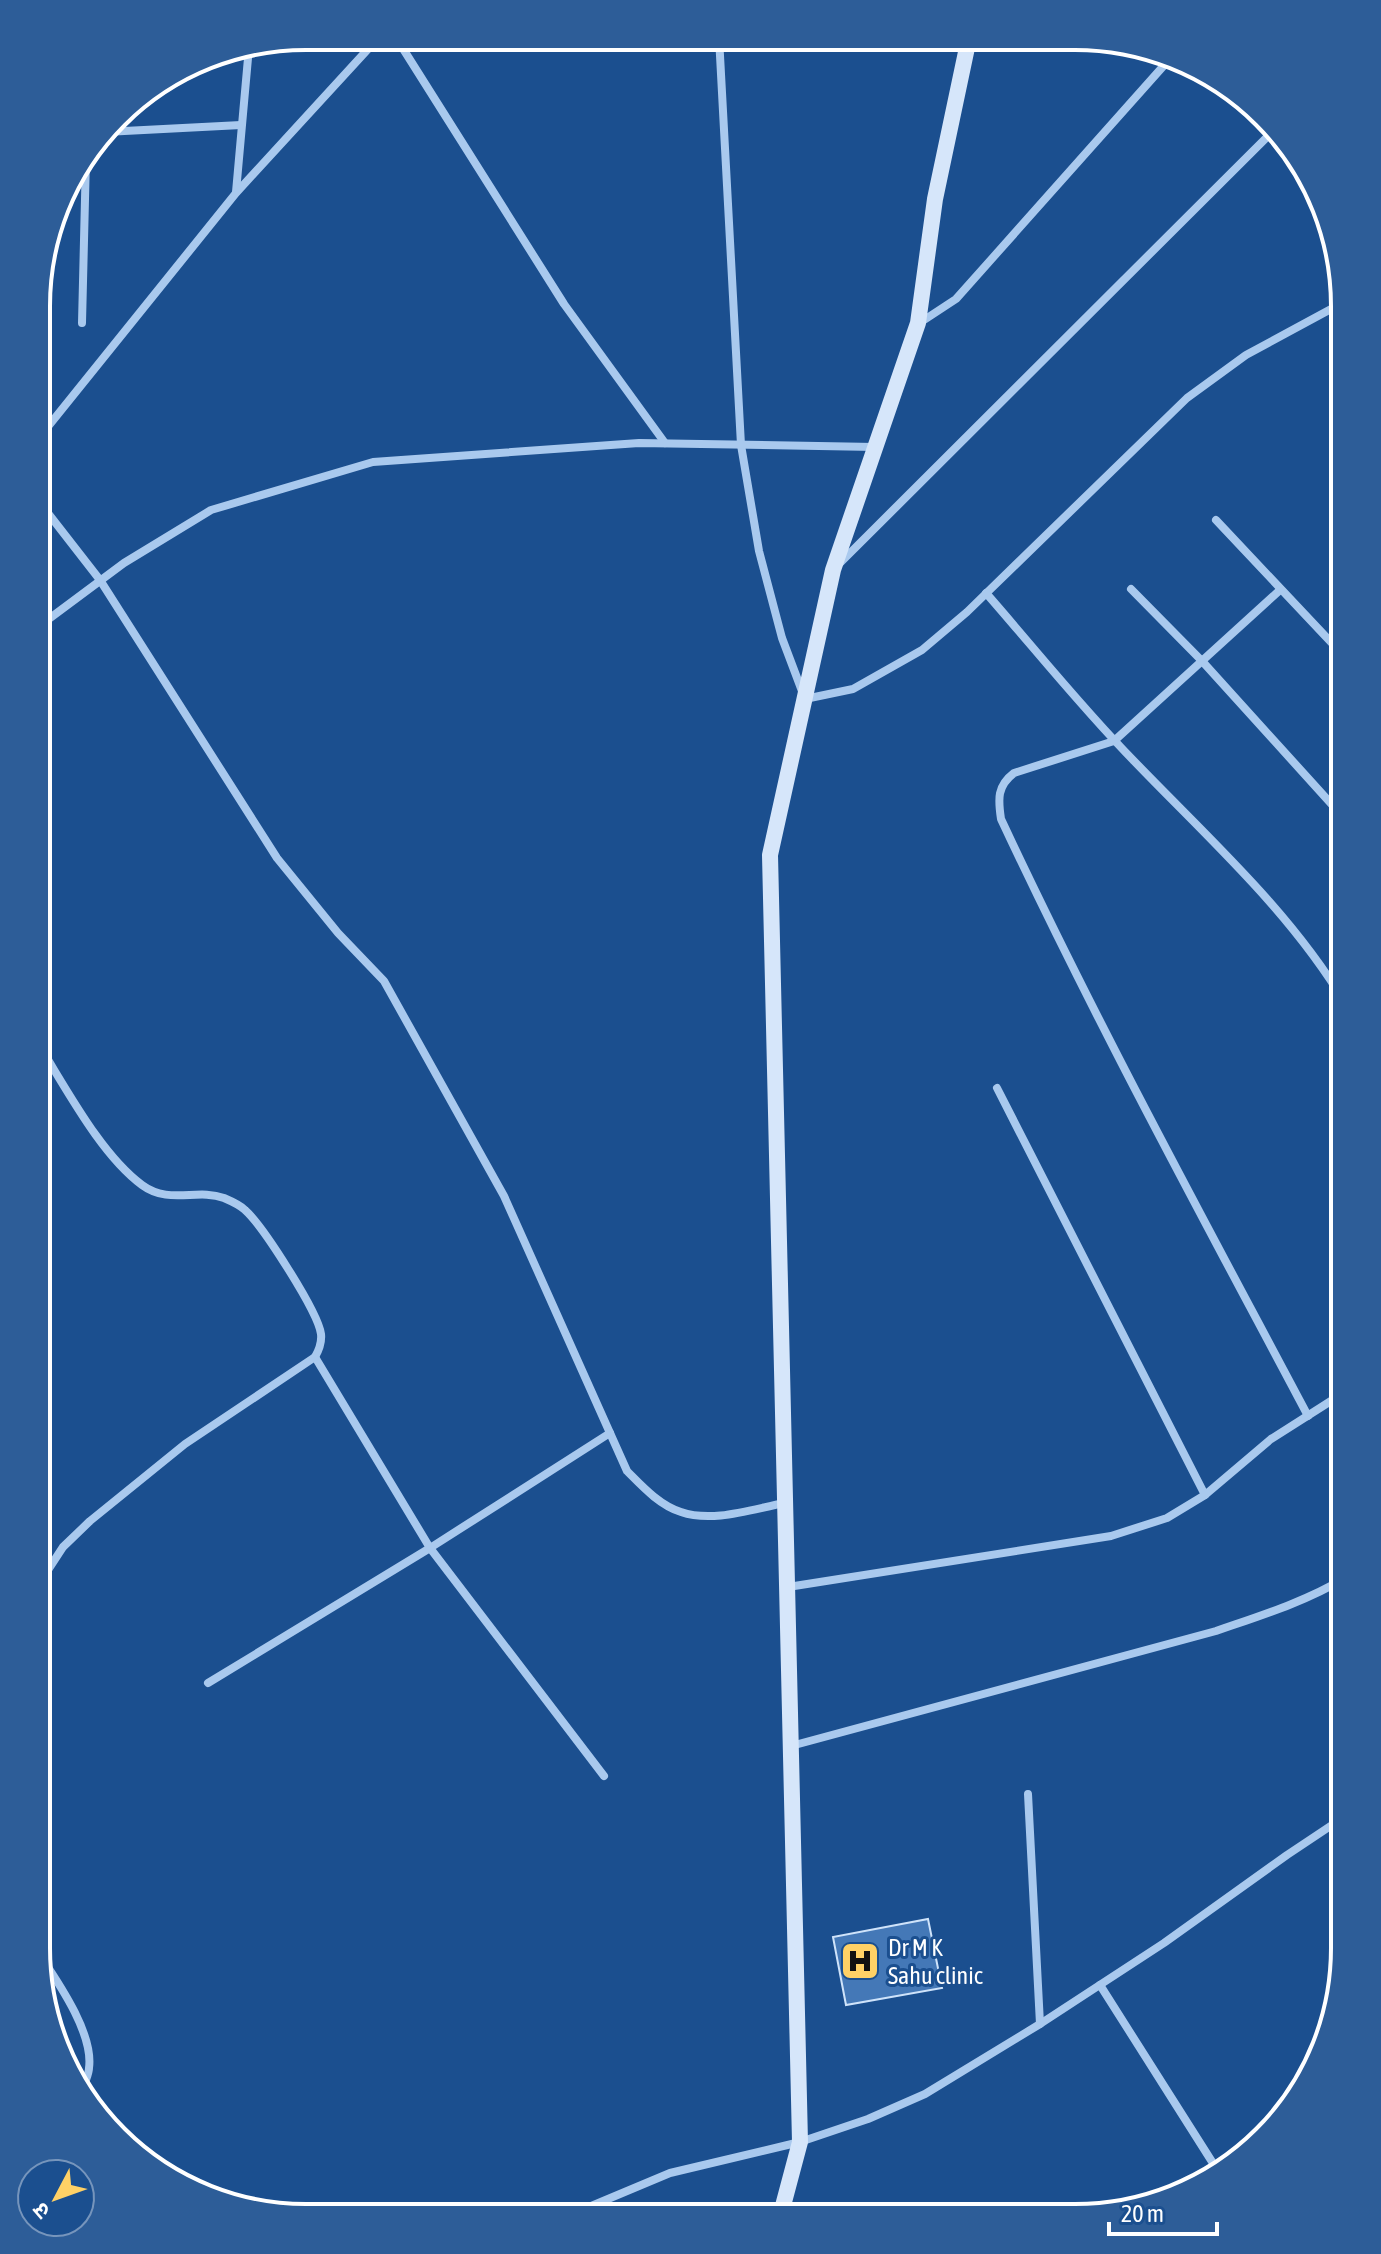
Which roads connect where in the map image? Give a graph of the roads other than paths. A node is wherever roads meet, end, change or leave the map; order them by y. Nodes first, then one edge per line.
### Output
1 (367, 50) edge
2 (404, 50) edge
3 (720, 50) edge
4 (966, 50) edge
5 (248, 57) edge
6 (1163, 67) edge
7 (241, 125) junction
8 (120, 131) edge
9 (1267, 137) edge
10 (86, 176) edge
11 (236, 193) junction
12 (1331, 309) edge
13 (82, 323) dead end
14 (918, 323) junction
15 (50, 425) edge
16 (665, 443) junction
17 (741, 445) junction
18 (875, 447) junction
19 (1216, 520) dead end
20 (50, 521) edge
21 (833, 570) junction
22 (100, 580) junction
23 (1131, 589) dead end
24 (1280, 590) junction
25 (986, 593) junction
26 (50, 618) edge
27 (1331, 642) edge
28 (1202, 661) junction
29 (805, 699) junction
30 (1114, 741) junction
31 (1331, 803) edge
32 (1331, 980) edge
33 (50, 1062) edge
34 (997, 1088) dead end
35 (315, 1357) junction
36 (1330, 1402) edge
37 (1308, 1416) junction
38 (610, 1433) junction
39 (1205, 1495) junction
40 (785, 1503) junction
41 (430, 1548) junction
42 (50, 1567) edge
43 (787, 1587) junction
44 (1330, 1587) edge
45 (208, 1683) dead end
46 (790, 1746) junction
47 (604, 1776) dead end
48 (1028, 1794) dead end
49 (1330, 1826) edge
50 (51, 1972) edge
51 (1100, 1985) junction
52 (1040, 2024) junction
53 (86, 2079) edge
54 (800, 2142) junction
55 (1213, 2163) edge
56 (596, 2204) edge
57 (783, 2204) edge

1 - 11 street
2 - 16 street
3 - 17 street
4 - 14 street
5 - 7 street
6 - 14 street
7 - 8 street
7 - 11 street
9 - 21 street
10 - 13 street
11 - 15 street
12 - 25 street
14 - 18 street
16 - 17 street
16 - 22 street
17 - 18 street
17 - 29 street
18 - 21 street
19 - 24 street
20 - 22 street
21 - 29 street
22 - 26 street
22 - 38 street
23 - 28 street
24 - 27 street
24 - 28 street
25 - 29 street
25 - 30 street
28 - 30 street
28 - 31 street
29 - 40 street
30 - 32 street
30 - 37 street
33 - 35 street
34 - 39 street
35 - 41 street
35 - 42 street
36 - 37 street
37 - 39 street
38 - 40 street
38 - 41 street
39 - 43 street
40 - 43 street
41 - 45 street
41 - 47 street
43 - 46 street
44 - 46 street
46 - 54 street
48 - 52 street
49 - 51 street
50 - 53 street
51 - 52 street
51 - 55 street
52 - 54 street
54 - 56 street
54 - 57 street

